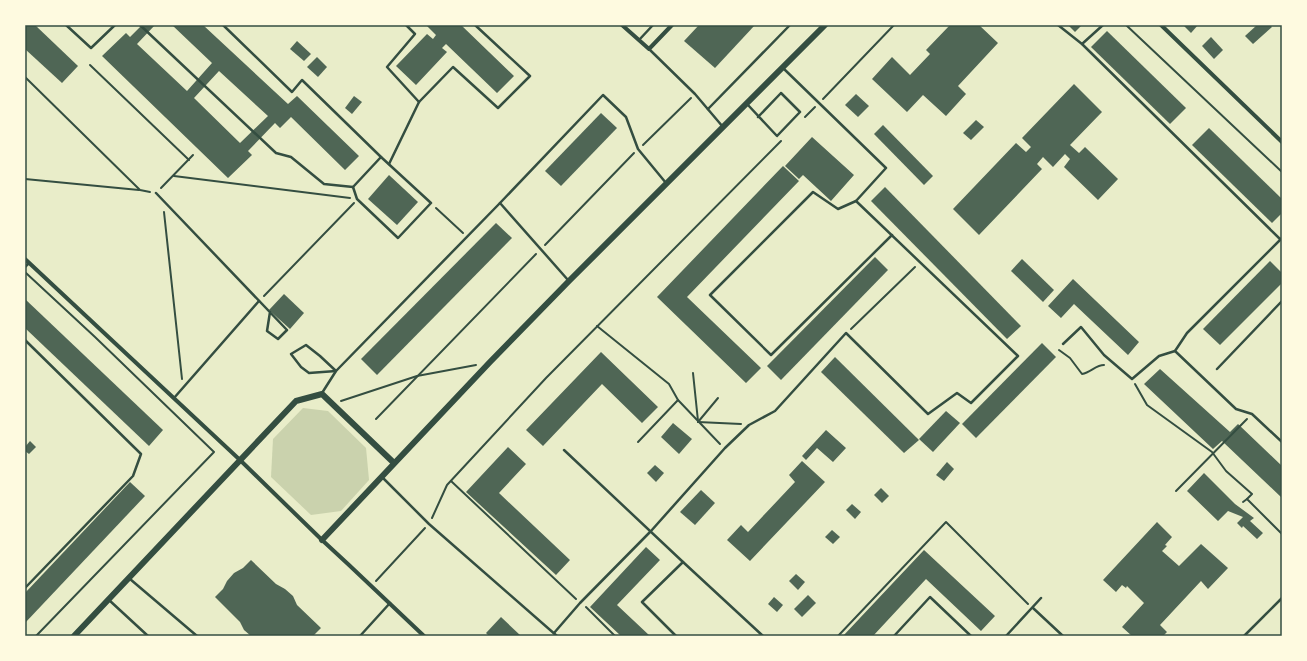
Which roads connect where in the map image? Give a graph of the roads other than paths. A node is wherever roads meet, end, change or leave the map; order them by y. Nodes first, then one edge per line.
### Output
1 (66, 25) edge
2 (115, 25) edge
3 (140, 25) edge
4 (223, 25) edge
5 (406, 25) edge
6 (476, 25) edge
7 (622, 25) edge
8 (653, 25) edge
9 (672, 25) edge
10 (790, 25) edge
11 (825, 25) edge
12 (1058, 25) edge
13 (1103, 25) edge
14 (1161, 25) edge
15 (639, 40) junction
16 (1082, 44) junction
17 (649, 49) junction
18 (782, 67) junction
19 (419, 102) junction
20 (747, 103) junction
21 (708, 109) junction
22 (758, 116) junction
23 (723, 127) junction
24 (1282, 142) edge
25 (381, 157) junction
26 (389, 164) junction
27 (666, 183) junction
28 (353, 187) junction
29 (156, 193) road end
30 (856, 201) junction
31 (500, 203) junction
32 (892, 235) junction
33 (1281, 239) edge
34 (25, 259) edge
35 (29, 263) junction
36 (25, 267) edge
37 (569, 281) junction
38 (259, 301) junction
39 (1282, 301) edge
40 (270, 312) junction
41 (25, 340) edge
42 (1063, 344) dead end
43 (1175, 351) junction
44 (1217, 369) dead end
45 (336, 371) junction
46 (322, 394) junction
47 (174, 398) junction
48 (1282, 442) edge
49 (564, 450) dead end
50 (240, 460) junction
51 (394, 463) junction
52 (382, 476) junction
53 (651, 531) junction
54 (322, 540) junction
55 (683, 562) junction
56 (129, 578) junction
57 (25, 588) edge
58 (1041, 598) dead end
59 (1282, 598) edge
60 (109, 600) junction
61 (390, 603) junction
62 (1033, 608) junction
63 (554, 633) junction
64 (74, 636) edge
65 (148, 636) edge
66 (197, 636) edge
67 (360, 636) edge
68 (424, 636) edge
69 (557, 636) edge
70 (676, 636) edge
71 (763, 636) edge
72 (894, 636) edge
73 (971, 636) edge
74 (1006, 636) edge
75 (1063, 636) edge
76 (1244, 636) edge

1 - 2 lane
3 - 28 lane
4 - 25 lane
5 - 19 lane
6 - 19 lane
7 - 15 street
8 - 15 lane
9 - 17 street
10 - 21 lane
11 - 18 street
12 - 16 lane
13 - 16 lane
14 - 24 street
15 - 17 street
16 - 33 lane
17 - 21 lane
18 - 20 street
18 - 30 lane
19 - 26 lane
20 - 22 lane
20 - 23 street
21 - 23 lane
22 - 22 lane
23 - 27 street
25 - 26 lane
25 - 28 lane
26 - 28 lane
27 - 31 lane
27 - 37 street
29 - 38 lane
30 - 32 lane
30 - 32 lane
31 - 37 lane
31 - 45 lane
32 - 53 lane
33 - 43 lane
34 - 35 street
35 - 36 lane
35 - 47 street
37 - 51 street
38 - 40 lane
38 - 47 lane
39 - 44 lane
40 - 40 lane
41 - 57 lane
42 - 43 lane
43 - 48 lane
45 - 45 lane
45 - 46 lane
46 - 50 street
46 - 51 street
47 - 50 street
49 - 53 lane
50 - 54 street
50 - 56 street
51 - 52 street
52 - 54 street
52 - 63 lane
53 - 55 lane
53 - 63 lane
54 - 61 street
55 - 70 lane
55 - 71 lane
56 - 60 street
56 - 66 lane
58 - 62 lane
59 - 76 lane
60 - 64 street
60 - 65 lane
61 - 67 lane
61 - 68 street
62 - 74 lane
62 - 75 lane
63 - 69 lane
72 - 73 lane

